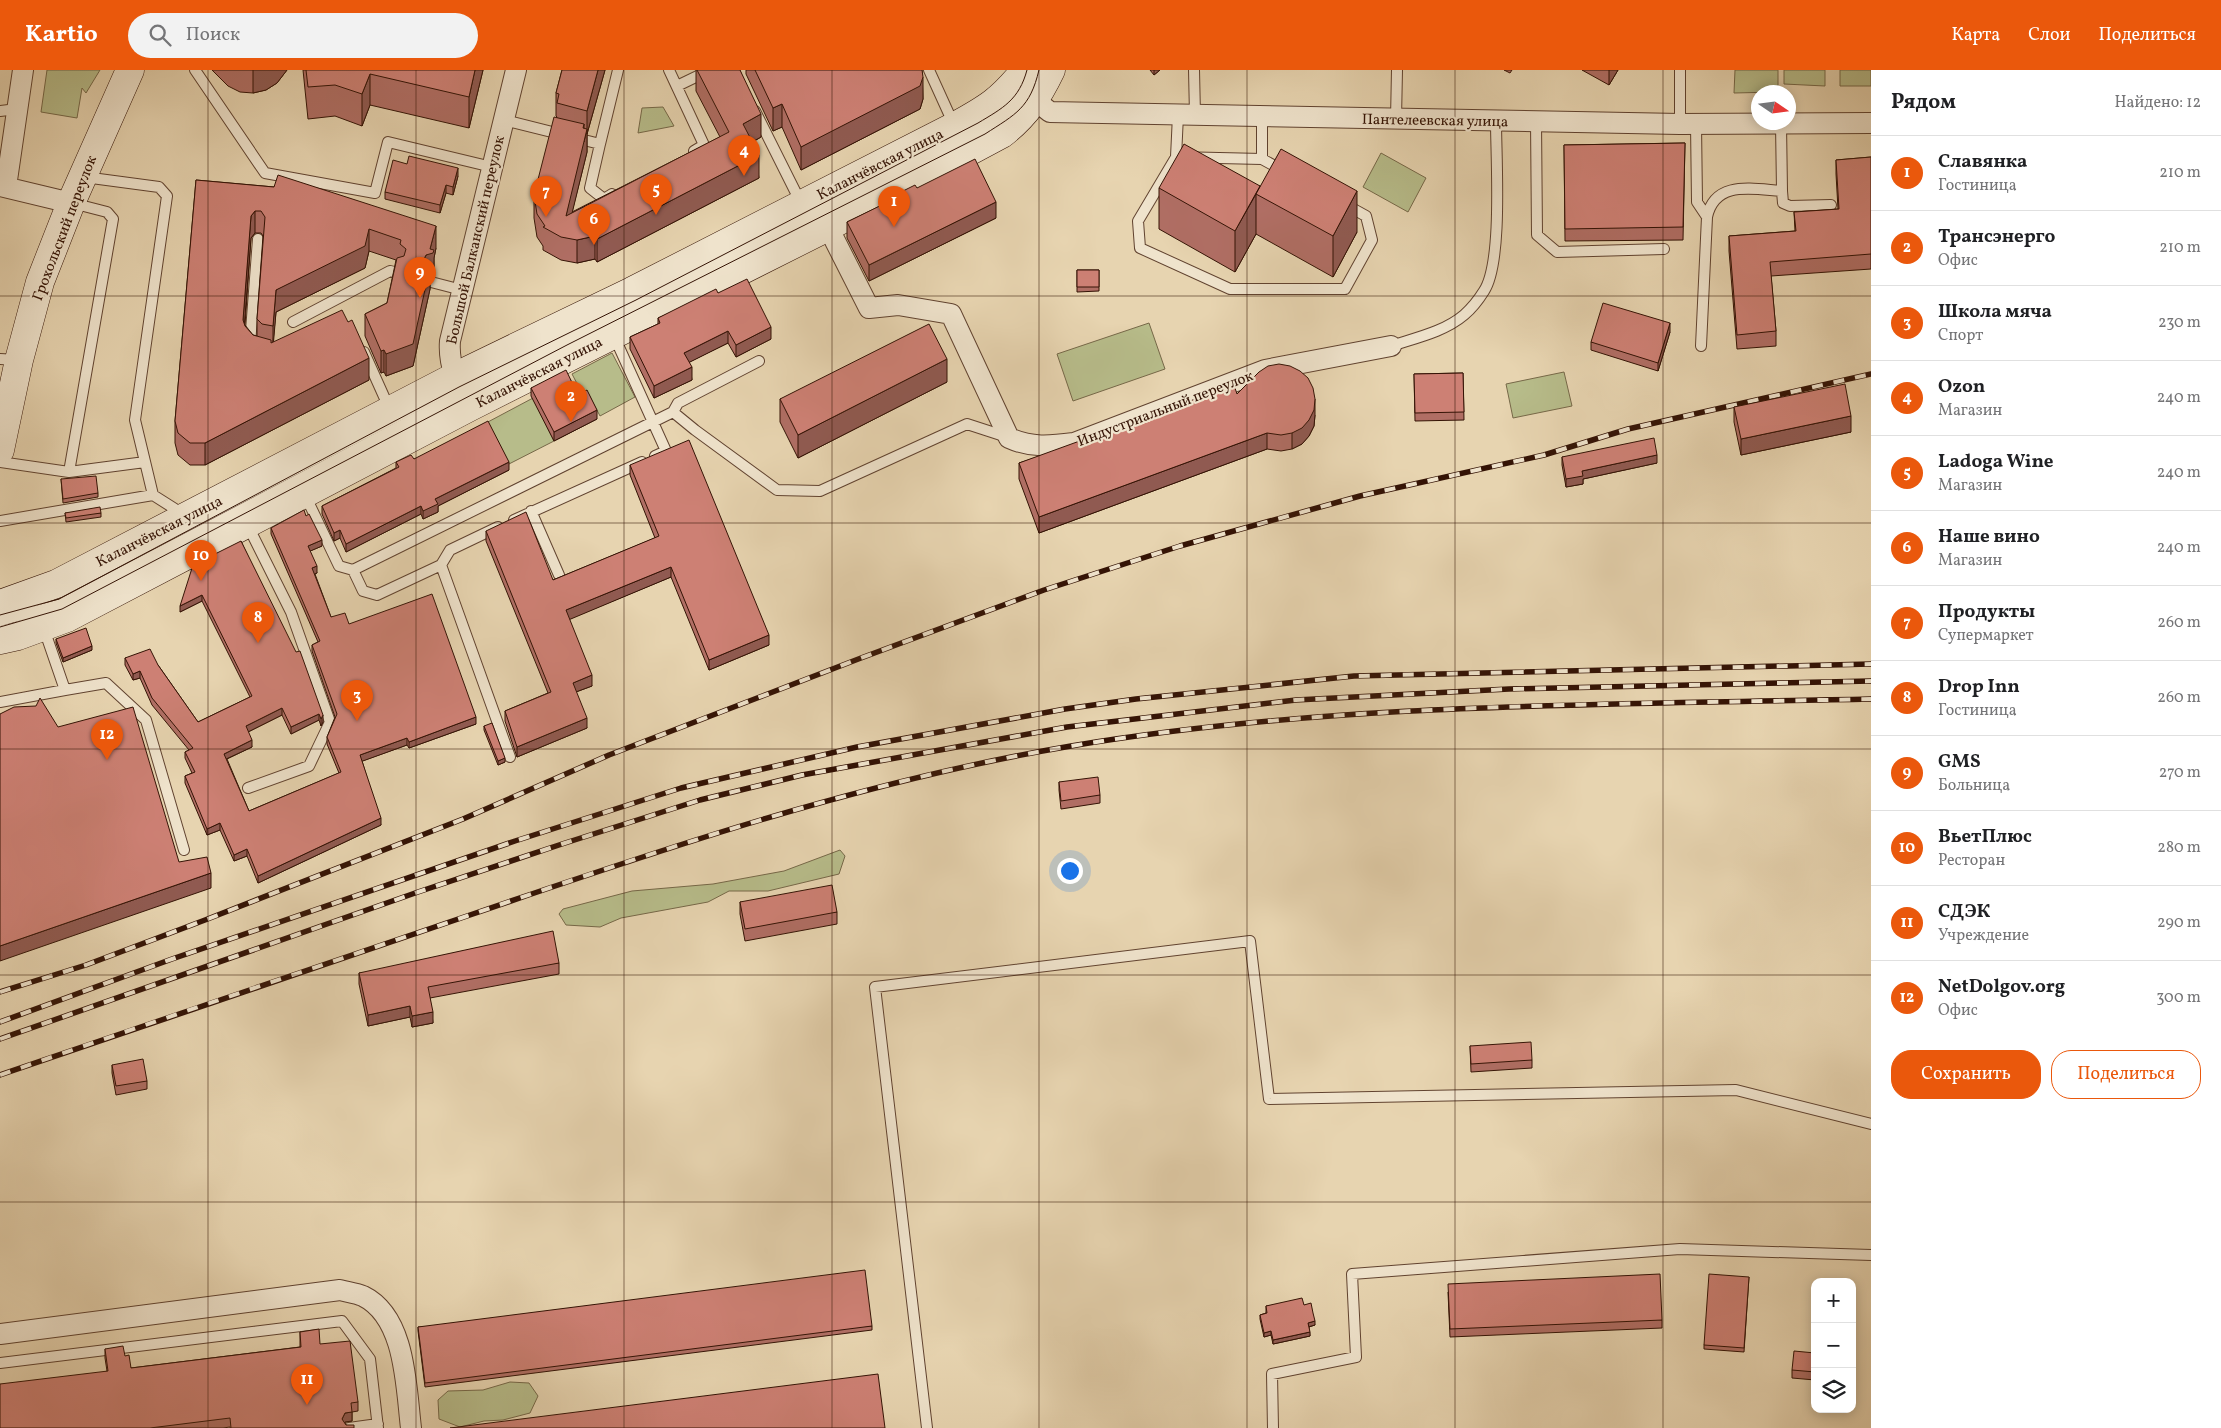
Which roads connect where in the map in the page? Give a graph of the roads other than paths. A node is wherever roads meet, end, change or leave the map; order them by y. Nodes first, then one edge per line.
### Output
1 (23, 70) edge
2 (130, 70) edge
3 (195, 70) edge
4 (516, 70) edge
5 (618, 70) edge
6 (669, 70) edge
7 (710, 70) edge
8 (929, 70) edge
9 (1194, 70) edge
10 (1397, 70) edge
11 (1680, 70) edge
12 (1037, 77) edge
13 (677, 86) junction
14 (750, 101) edge
15 (8, 110) edge
16 (1186, 115) junction
17 (1262, 116) junction
18 (1396, 119) junction
19 (504, 120) junction
20 (1496, 121) junction
21 (1536, 121) junction
22 (1871, 123) edge
23 (1688, 124) junction
24 (1751, 124) edge
25 (1796, 124) edge
26 (955, 126) junction
27 (1781, 130) edge
28 (600, 144) junction
29 (688, 154) edge
30 (1176, 157) junction
31 (1262, 159) junction
32 (492, 167) junction
33 (83, 176) junction
34 (1295, 177) edge
35 (3, 187) edge
36 (620, 190) edge
37 (1782, 191) junction
38 (1336, 200) edge
39 (71, 203) junction
40 (801, 204) junction
41 (1831, 205) dead end
42 (1707, 217) junction
43 (828, 227) junction
44 (258, 239) edge
45 (1664, 249) dead end
46 (398, 272) edge
47 (432, 282) edge
48 (462, 290) junction
49 (293, 322) dead end
50 (613, 335) junction
51 (360, 344) edge
52 (1391, 346) joint
53 (1701, 346) dead end
54 (258, 352) edge
55 (9, 359) edge
56 (758, 361) dead end
57 (462, 392) junction
58 (390, 411) junction
59 (673, 412) junction
60 (653, 422) junction
61 (1009, 438) junction
62 (0, 450) edge
63 (0, 462) edge
64 (145, 462) junction
65 (69, 472) junction
66 (304, 493) junction
67 (154, 495) junction
68 (531, 511) junction
69 (188, 516) junction
70 (0, 521) edge
71 (246, 523) junction
72 (441, 565) junction
73 (353, 570) junction
74 (559, 575) edge
75 (0, 604) edge
76 (0, 621) edge
77 (43, 628) junction
78 (0, 640) edge
79 (65, 690) junction
80 (0, 702) edge
81 (510, 756) dead end
82 (248, 788) dead end
83 (184, 850) dead end
84 (1871, 1124) edge
85 (1871, 1254) edge
86 (0, 1334) edge
87 (0, 1363) edge
88 (378, 1426) edge
89 (349, 1428) edge
90 (411, 1428) edge
91 (927, 1428) edge
92 (1273, 1428) edge

1 - 15 street
2 - 33 main road, Грохольский переулок
3 - 32 lane
4 - 19 street, Большой Балканский переулок
5 - 28 lane
6 - 13 lane
7 - 13 lane
8 - 26 lane
9 - 16 lane
10 - 18 lane
11 - 23 lane
12 - 16 street, Пантелеевская улица
12 - 26 main road, Каланчёвская улица
12 - 43 main road, Каланчёвская улица
12 - 57 lane
13 - 29 lane
14 - 40 lane
15 - 35 street
16 - 17 street, Пантелеевская улица
16 - 30 lane
17 - 18 street, Пантелеевская улица
17 - 31 lane
18 - 20 street, Пантелеевская улица
19 - 28 lane
19 - 32 street, Большой Балканский переулок
20 - 21 street, Пантелеевская улица
20 - 52 lane
21 - 23 street, Пантелеевская улица
21 - 45 lane
22 - 25 street, Пантелеевская улица
23 - 24 street, Пантелеевская улица
23 - 42 lane
26 - 40 main road, Каланчёвская улица
27 - 37 lane
28 - 36 lane
30 - 31 lane
30 - 38 lane
31 - 34 lane
32 - 48 street, Большой Балканский переулок
33 - 39 main road, Грохольский переулок
33 - 64 lane
35 - 39 street
37 - 41 lane
37 - 42 lane
39 - 55 main road, Грохольский переулок
39 - 65 lane
40 - 57 main road, Каланчёвская улица
42 - 53 lane
43 - 50 main road, Каланчёвская улица
43 - 61 street
44 - 54 lane
46 - 49 lane
47 - 48 lane
48 - 57 street, Большой Балканский переулок
50 - 57 main road, Каланчёвская улица
50 - 60 lane
51 - 58 lane
52 - 61 street, Индустриальный переулок
55 - 62 main road, Грохольский переулок
56 - 59 lane
57 - 58 main road, Каланчёвская улица
57 - 66 main road, Каланчёвская улица
57 - 76 lane
58 - 69 main road, Каланчёвская улица
59 - 60 lane
59 - 61 lane
60 - 68 lane
60 - 73 lane
63 - 65 lane
64 - 65 lane
64 - 67 lane
66 - 71 main road, Каланчёвская улица
66 - 73 lane
67 - 69 lane
67 - 70 lane
68 - 72 lane
68 - 74 lane
69 - 75 main road, Каланчёвская улица
71 - 77 main road, Каланчёвская улица
71 - 82 lane
72 - 73 lane
72 - 81 lane
77 - 78 main road, Каланчёвская улица
77 - 79 lane
79 - 80 lane
79 - 83 lane
84 - 91 lane
85 - 92 lane
86 - 90 street
87 - 88 lane
88 - 89 lane

